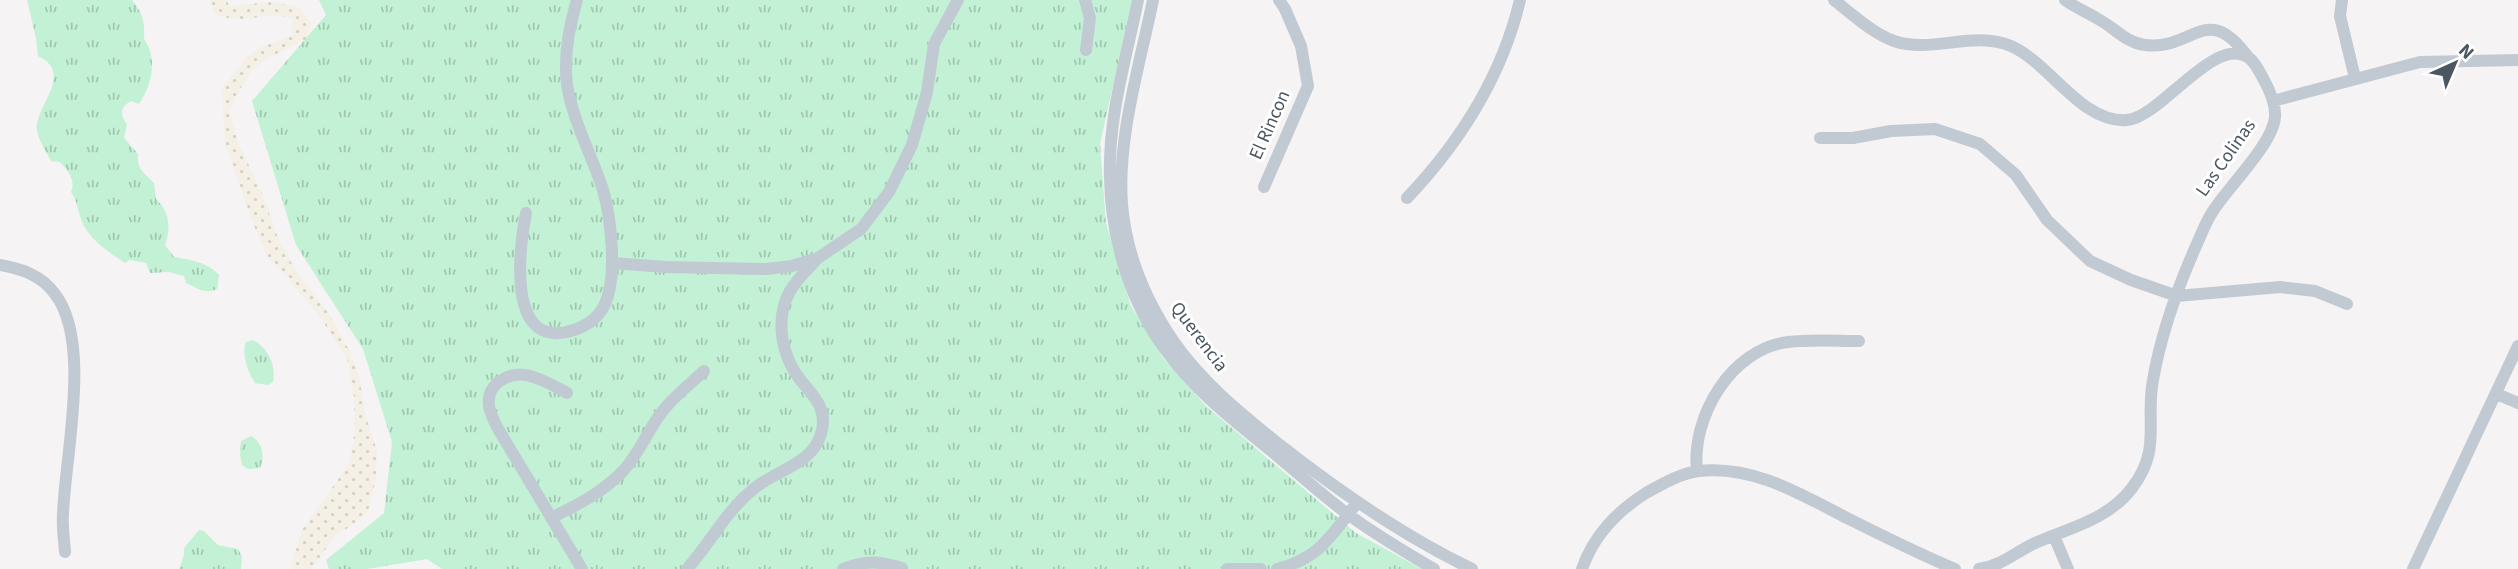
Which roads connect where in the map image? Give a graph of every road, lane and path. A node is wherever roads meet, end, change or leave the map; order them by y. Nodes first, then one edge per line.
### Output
1 (577, 0) edge
2 (958, 0) edge
3 (1085, 0) edge
4 (1138, 0) edge
5 (1153, 0) edge
6 (1279, 0) edge
7 (1520, 0) edge
8 (1834, 0) edge
9 (2065, 0) edge
10 (2342, 0) edge
11 (1086, 50) dead end
12 (2248, 57) junction
13 (2518, 60) edge
14 (2355, 78) junction
15 (2273, 101) junction
16 (1820, 138) dead end
17 (1264, 187) dead end
18 (1407, 198) dead end
19 (526, 213) dead end
20 (818, 258) junction
21 (612, 263) junction
22 (0, 265) edge
23 (2177, 296) junction
24 (2347, 304) dead end
25 (1859, 341) dead end
26 (2518, 346) edge
27 (704, 371) dead end
28 (567, 393) dead end
29 (2497, 394) junction
30 (2518, 404) edge
31 (1697, 471) junction
32 (1358, 503) junction
33 (1348, 515) junction
34 (551, 518) junction
35 (2054, 536) junction
36 (65, 552) dead end
37 (1441, 555) junction
38 (902, 568) edge
39 (582, 569) edge
40 (687, 569) edge
41 (843, 569) edge
42 (1227, 569) edge
43 (1261, 569) edge
44 (1277, 569) edge
45 (1434, 569) edge
46 (1472, 569) edge
47 (1582, 569) edge
48 (1955, 569) edge
49 (1979, 569) edge
50 (2068, 569) edge
51 (2413, 569) edge

1 - 21 street
2 - 20 street
3 - 11 street
4 - 33 street, Querencia
5 - 32 street, Querencia
6 - 17 street, El Rincon
7 - 18 street
8 - 12 street
9 - 12 street
10 - 14 street
12 - 15 street
13 - 14 street
14 - 15 street
15 - 23 street, Las Colinas
16 - 23 street
19 - 21 street
20 - 21 street
20 - 40 street
22 - 36 street
23 - 24 street
23 - 35 street, Las Colinas
25 - 31 street
26 - 29 street
27 - 34 street
28 - 34 street
29 - 30 street
29 - 51 street
31 - 47 street
31 - 48 street
32 - 33 street
32 - 37 street, Querencia
33 - 37 street
33 - 44 street
33 - 45 street, Querencia
34 - 39 street
35 - 49 street, Las Colinas
35 - 50 street
37 - 46 street, Querencia
38 - 41 street
42 - 43 street

